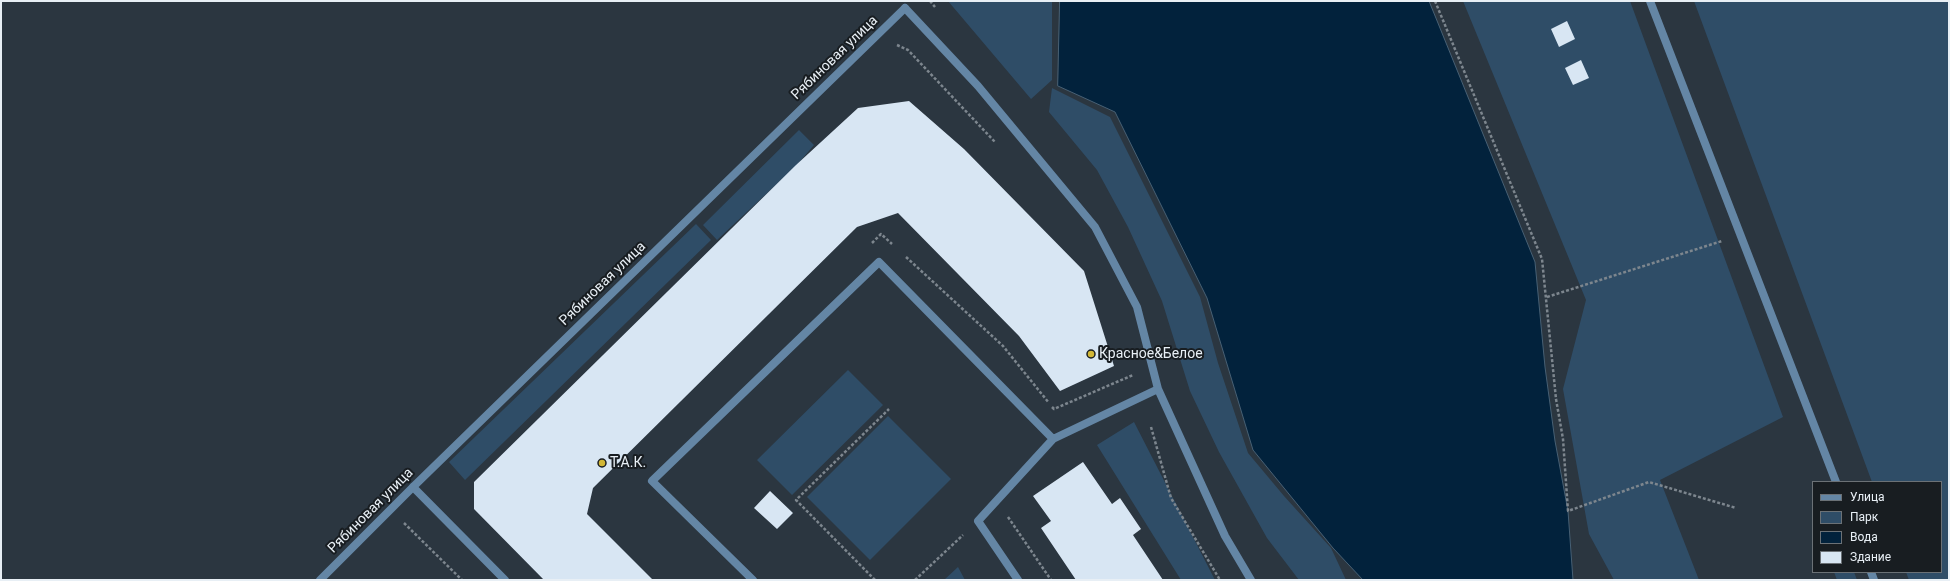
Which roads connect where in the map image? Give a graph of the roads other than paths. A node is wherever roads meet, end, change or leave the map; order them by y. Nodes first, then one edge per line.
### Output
1 (1650, 1) edge
2 (1158, 389) junction
3 (1053, 439) junction
4 (1836, 481) edge
5 (413, 487) junction
6 (320, 580) edge
7 (505, 580) edge
8 (753, 580) edge
9 (1018, 580) edge
10 (1251, 580) edge

1 - 4 street
2 - 3 street
2 - 5 street, Рябиновая улица
2 - 10 street
3 - 8 street
3 - 9 street
5 - 6 street, Рябиновая улица
5 - 7 street

